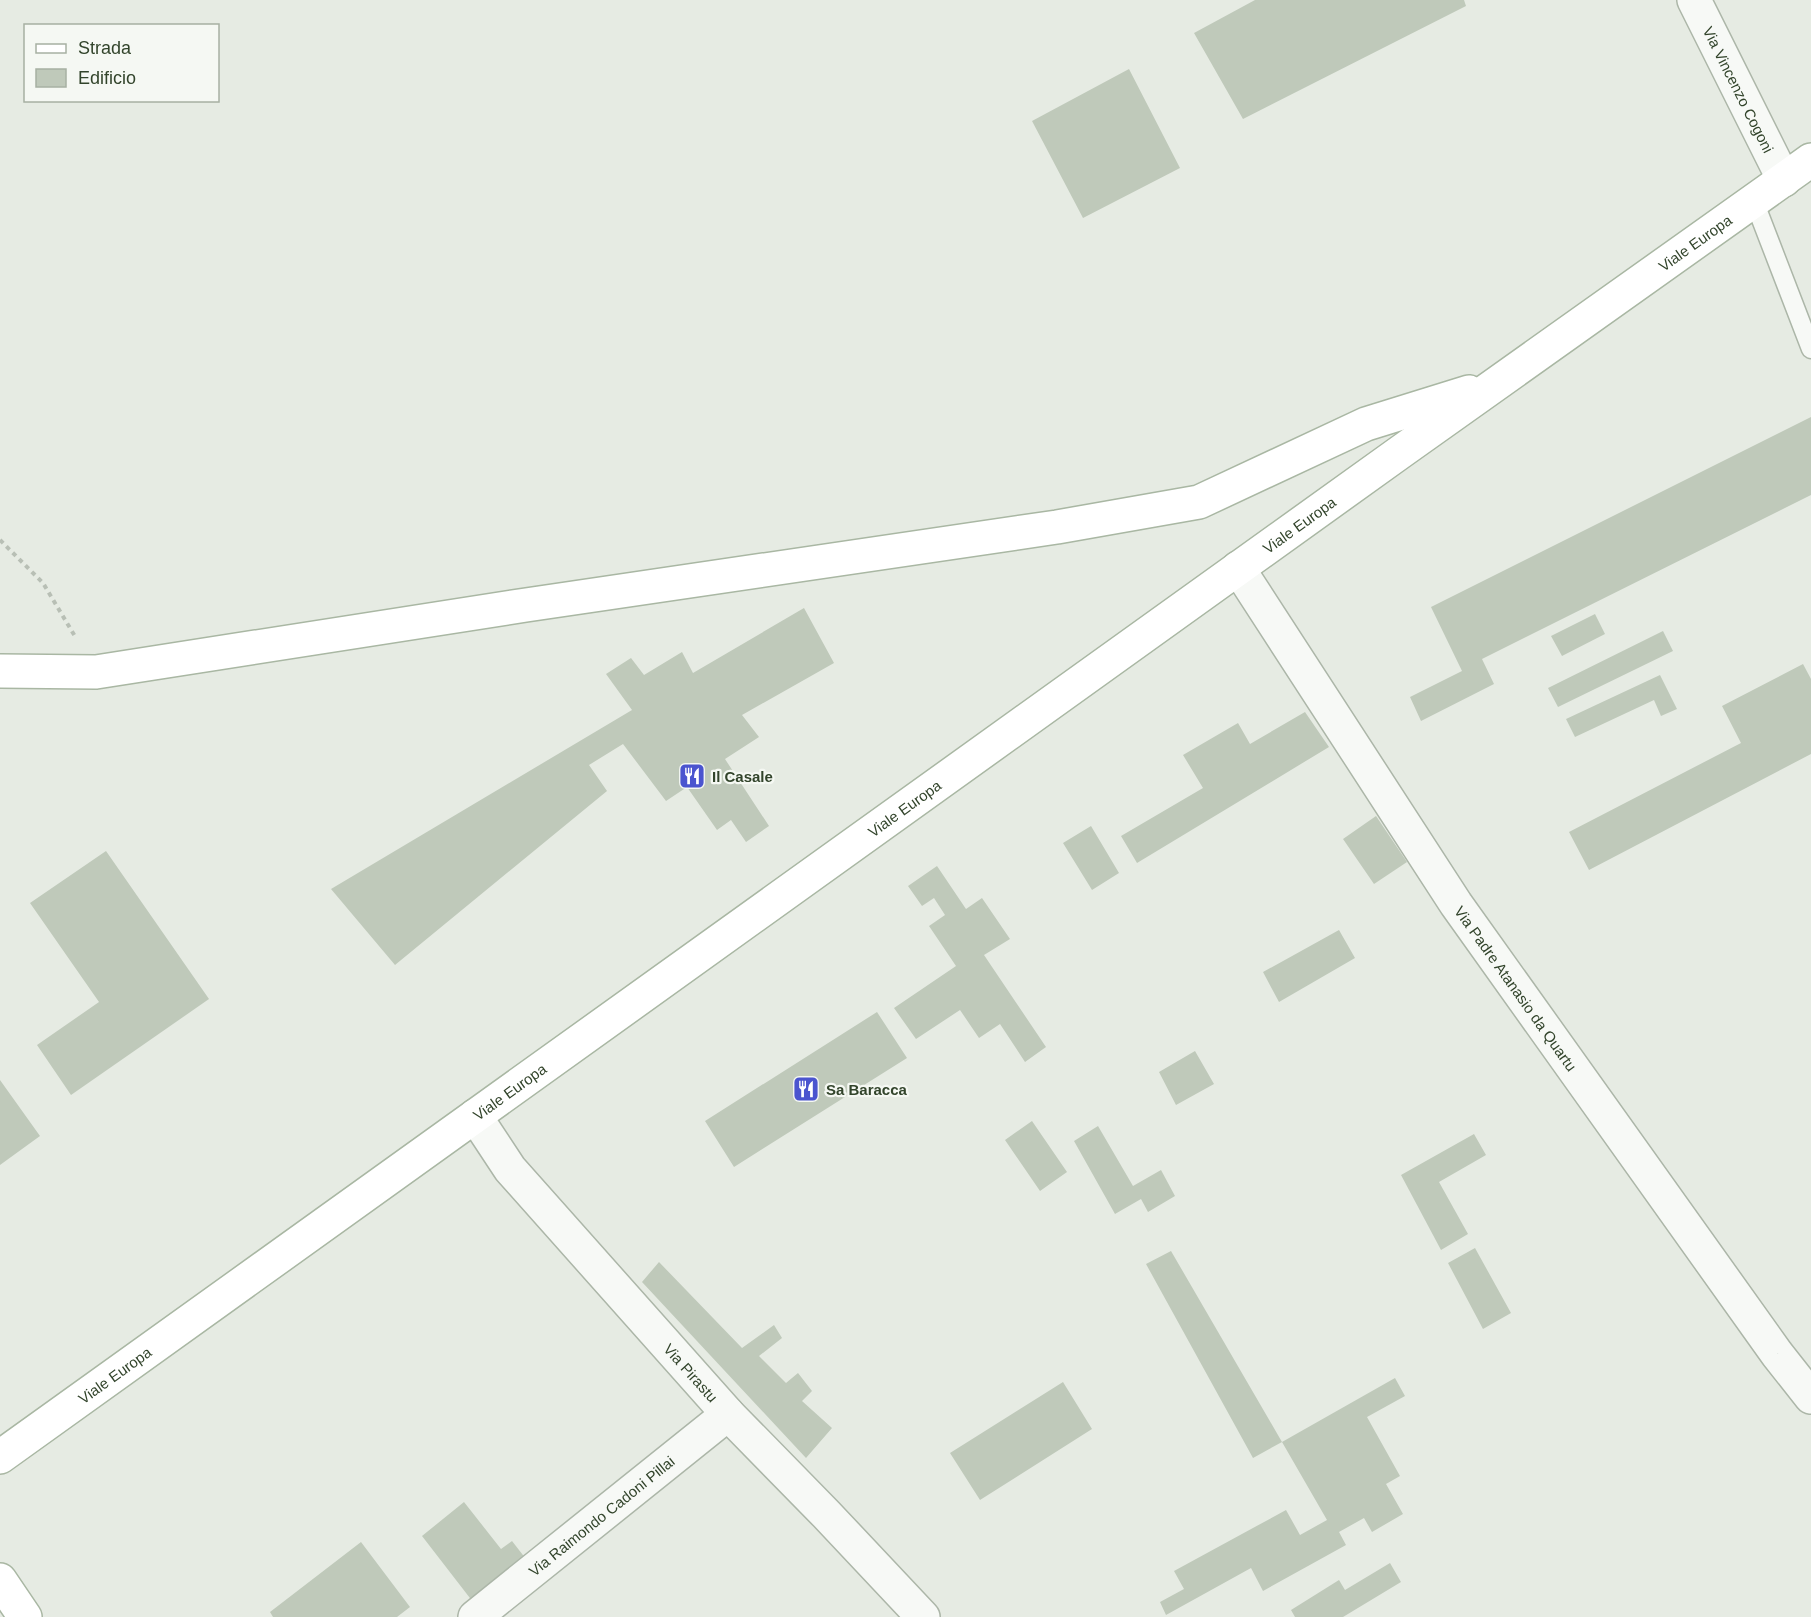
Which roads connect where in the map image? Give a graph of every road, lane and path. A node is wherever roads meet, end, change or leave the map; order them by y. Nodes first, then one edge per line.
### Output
1 (1694, 0) edge
2 (1811, 160) edge
3 (1784, 180) junction
4 (1754, 201) junction
5 (1811, 349) edge
6 (1497, 383) junction
7 (0, 540) edge
8 (1238, 568) junction
9 (0, 671) edge
10 (96, 672) junction
11 (475, 1116) junction
12 (1811, 1396) edge
13 (728, 1414) junction
14 (0, 1457) edge
15 (0, 1580) edge
16 (26, 1617) edge
17 (475, 1617) edge
18 (923, 1617) edge

1 - 3 street, Via Vincenzo Cogoni
2 - 3 main road, Viale Europa
3 - 4 main road, Viale Europa
4 - 5 lane
4 - 6 main road, Viale Europa
6 - 8 main road, Viale Europa
6 - 10 main road
7 - 10 path
8 - 11 main road, Viale Europa
8 - 12 street, Via Padre Atanasio da Quartu
9 - 10 main road
11 - 13 street, Via Pirastu
11 - 14 main road, Viale Europa
13 - 17 street, Via Raimondo Cadoni Pillai
13 - 18 street, Via Pirastu
15 - 16 main road

